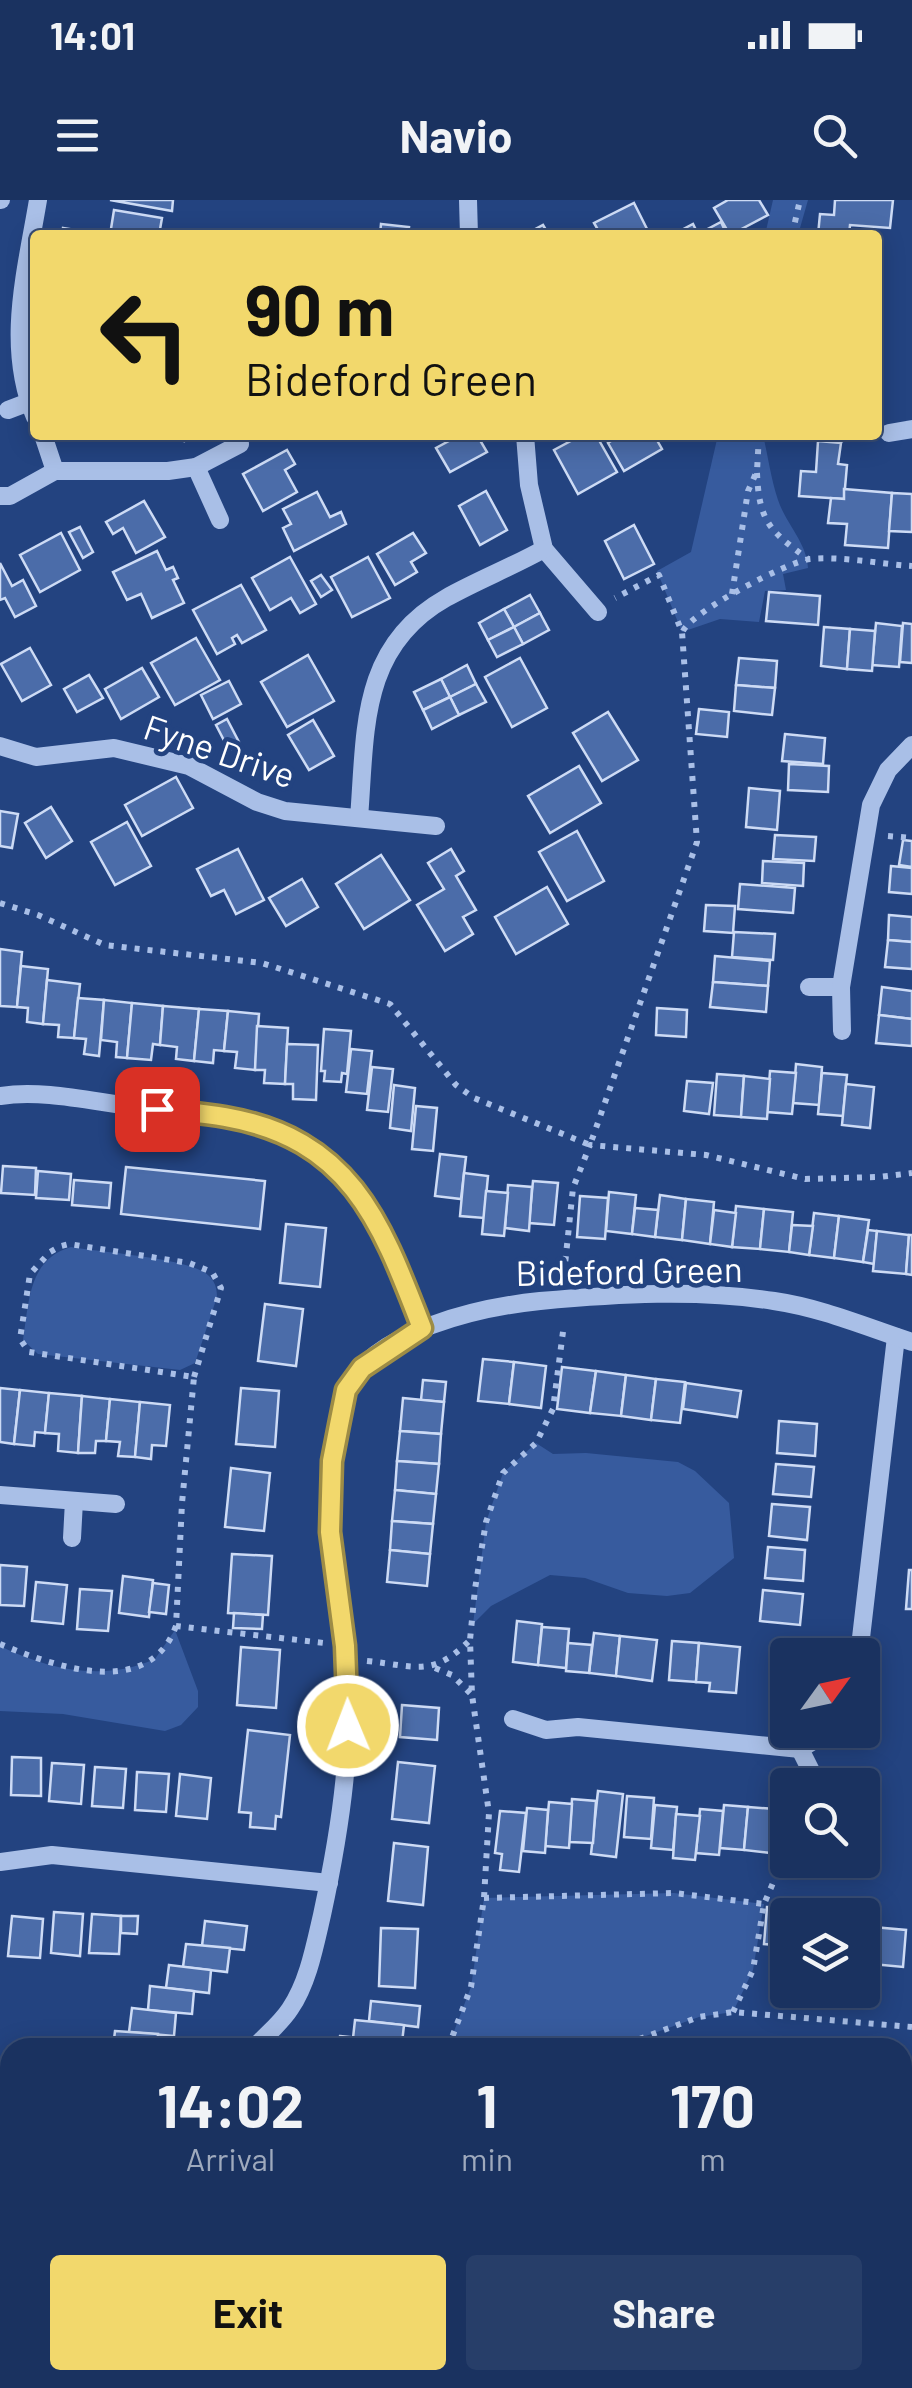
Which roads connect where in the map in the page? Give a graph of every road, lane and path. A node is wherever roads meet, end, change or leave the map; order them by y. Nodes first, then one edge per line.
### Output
1 (38, 200) edge
2 (468, 200) edge
3 (800, 200) edge
4 (33, 230) edge
5 (469, 230) edge
6 (793, 230) edge
7 (30, 248) edge
8 (30, 400) edge
9 (30, 409) edge
10 (8, 410) dead end
11 (912, 429) edge
12 (889, 434) dead end
13 (45, 440) edge
14 (525, 440) edge
15 (760, 440) edge
16 (240, 444) dead end
17 (196, 467) junction
18 (55, 471) junction
19 (758, 472) junction
20 (5, 496) edge
21 (220, 520) dead end
22 (544, 549) junction
23 (808, 559) junction
24 (912, 566) edge
25 (732, 595) junction
26 (602, 607) joint
27 (682, 632) junction
28 (0, 744) edge
29 (912, 745) edge
30 (359, 818) junction
31 (436, 826) dead end
32 (0, 903) edge
33 (841, 986) junction
34 (809, 987) dead end
35 (842, 1031) dead end
36 (0, 1096) edge
37 (590, 1145) junction
38 (912, 1173) edge
39 (564, 1299) junction
40 (422, 1328) junction
41 (904, 1340) edge
42 (194, 1378) junction
43 (0, 1494) edge
44 (74, 1501) junction
45 (116, 1504) dead end
46 (72, 1538) dead end
47 (176, 1626) junction
48 (861, 1638) edge
49 (470, 1640) junction
50 (0, 1644) edge
51 (346, 1653) junction
52 (434, 1667) junction
53 (472, 1695) junction
54 (514, 1719) dead end
55 (800, 1749) joint
56 (810, 1768) edge
57 (0, 1862) edge
58 (775, 1878) edge
59 (329, 1883) junction
60 (484, 1898) junction
61 (764, 1904) junction
62 (733, 2012) junction
63 (912, 2027) edge
64 (263, 2038) edge
65 (452, 2038) edge
66 (642, 2038) edge

1 - 4 street
2 - 5 street
3 - 6 path
7 - 8 street
9 - 10 street
11 - 12 street
13 - 18 street
14 - 22 street
15 - 19 path
16 - 17 street
17 - 18 street
17 - 21 street
18 - 20 street
19 - 23 path
19 - 25 path
22 - 26 street
22 - 30 street
23 - 24 path
23 - 25 path
25 - 27 path
26 - 27 path
27 - 37 path
28 - 30 street, Fyne Drive
29 - 33 street
30 - 31 street, Fyne Drive
32 - 37 path
33 - 34 street
33 - 35 street
36 - 40 street
37 - 38 path
37 - 39 path
39 - 40 street, Bideford Green
39 - 41 street, Bideford Green
39 - 49 path
40 - 51 street, Bideford Green
41 - 48 street, Bideford Green
42 - 42 path
42 - 47 path
43 - 44 street
44 - 45 street
44 - 46 street
47 - 50 path
47 - 51 path
49 - 52 path
49 - 53 path
51 - 52 path
51 - 59 street, Bideford Green
52 - 53 path
53 - 60 path
54 - 55 street
55 - 56 street
57 - 59 street
58 - 61 path
59 - 64 street, Bideford Green
60 - 61 path
60 - 65 path
61 - 62 path
62 - 63 path
62 - 66 path

